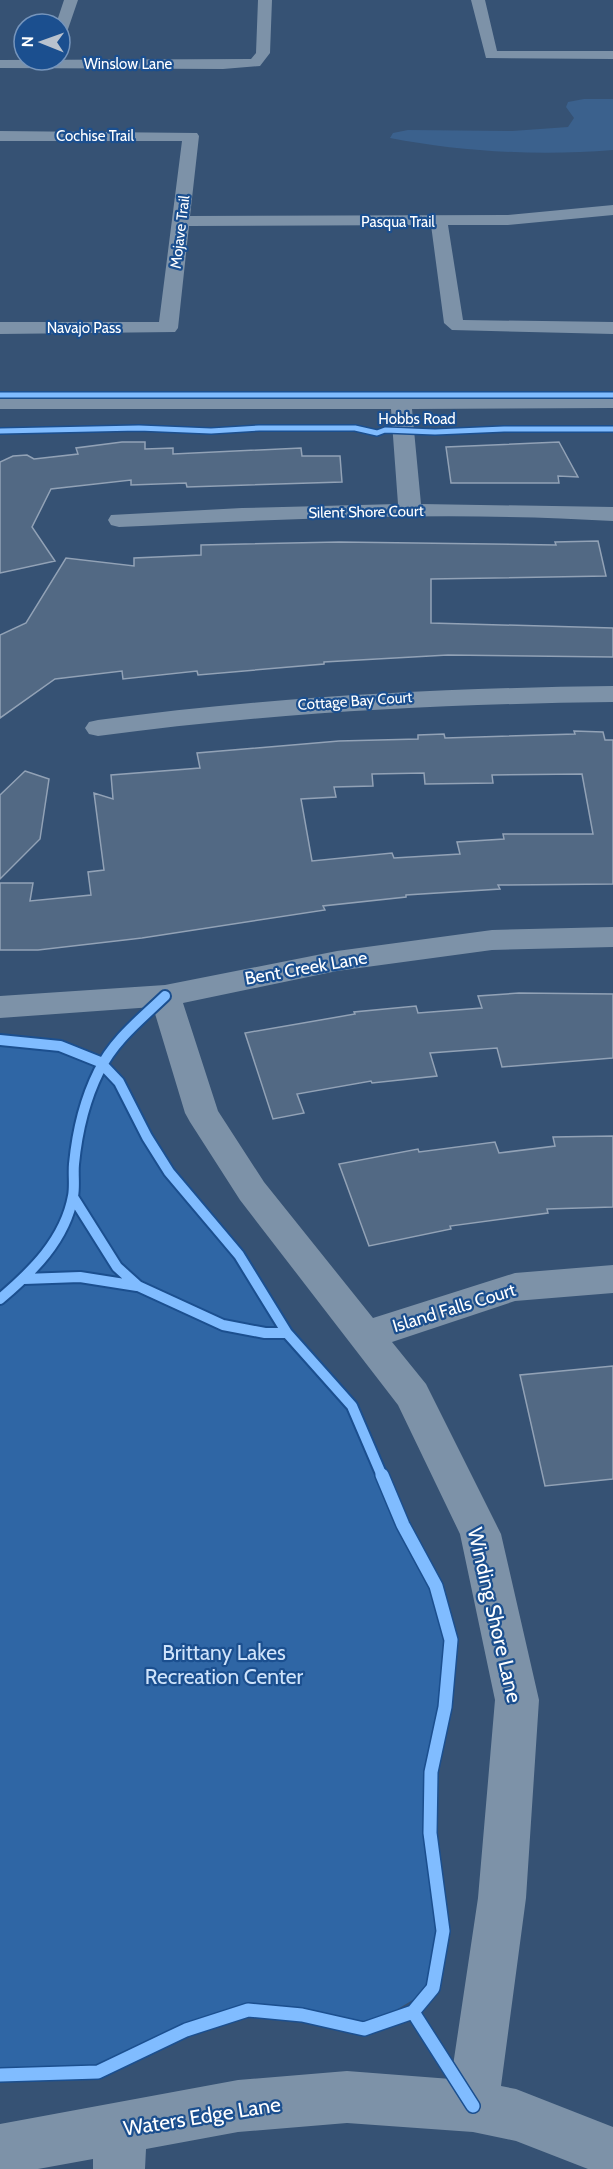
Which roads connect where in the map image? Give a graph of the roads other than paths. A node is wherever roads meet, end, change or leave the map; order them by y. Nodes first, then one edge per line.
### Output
1 (265, 0) edge
2 (478, 0) edge
3 (613, 55) edge
4 (72, 62) edge
5 (0, 136) edge
6 (191, 136) joint
7 (613, 210) edge
8 (182, 221) junction
9 (439, 222) junction
10 (0, 328) edge
11 (168, 328) joint
12 (613, 328) edge
13 (613, 402) edge
14 (0, 403) edge
15 (80, 417) junction
16 (401, 417) junction
17 (613, 418) edge
18 (0, 419) edge
19 (410, 511) junction
20 (613, 514) edge
21 (119, 520) dead end
22 (613, 694) edge
23 (99, 728) dead end
24 (613, 937) edge
25 (165, 996) junction
26 (0, 1007) edge
27 (613, 1279) edge
28 (367, 1335) junction
29 (473, 2106) junction
30 (120, 2149) edge
31 (0, 2150) edge
32 (613, 2153) edge

1 - 4 street, Winslow Lane
2 - 3 street
5 - 6 street, Cochise Trail
6 - 8 street, Mojave Trail
7 - 9 street, Pasqua Trail
8 - 9 street, Pasqua Trail
8 - 11 street, Mojave Trail
9 - 12 street
10 - 11 street, Navajo Pass
13 - 16 street, Hobbs Road
14 - 15 street, Hobbs Road
15 - 16 street, Hobbs Road
15 - 18 street, Hobbs Road
16 - 17 street, Hobbs Road
16 - 19 street
19 - 20 street, Silent Shore Court
19 - 21 street, Silent Shore Court
22 - 23 street, Cottage Bay Court
24 - 25 street, Bent Creek Lane
25 - 26 street, Bent Creek Lane
25 - 28 street, Winding Shore Lane
27 - 28 street, Island Falls Court
28 - 29 street, Winding Shore Lane
29 - 30 street, Waters Edge Lane
29 - 32 street, Waters Edge Lane
30 - 31 street, Waters Edge Lane

